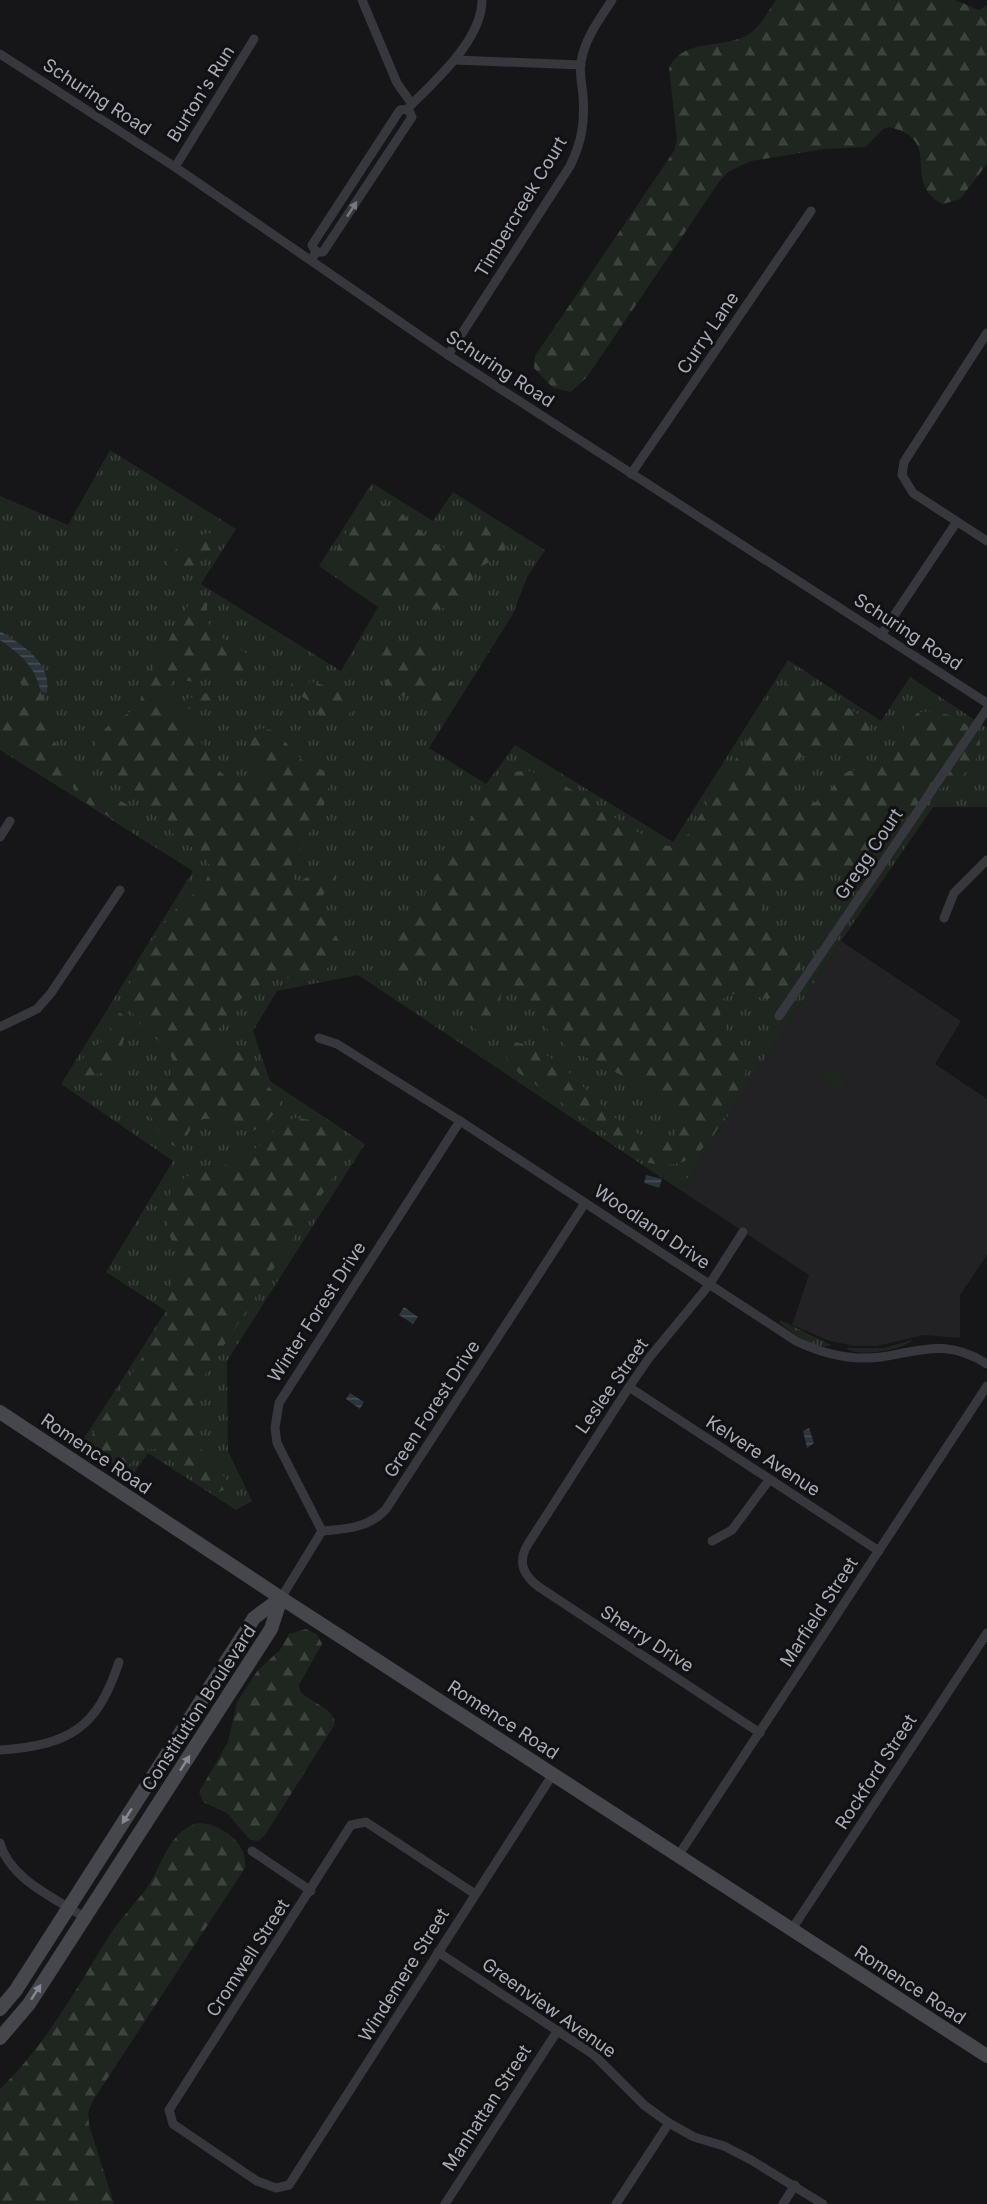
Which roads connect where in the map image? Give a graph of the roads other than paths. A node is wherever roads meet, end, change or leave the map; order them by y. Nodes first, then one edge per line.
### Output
1 (362, 0) edge
2 (482, 0) edge
3 (612, 0) edge
4 (255, 39) dead end
5 (0, 54) edge
6 (455, 60) junction
7 (581, 65) junction
8 (410, 107) junction
9 (175, 167) junction
10 (811, 211) dead end
11 (314, 256) junction
12 (987, 333) edge
13 (448, 355) junction
14 (631, 474) junction
15 (956, 523) junction
16 (987, 541) edge
17 (881, 635) junction
18 (987, 703) edge
19 (987, 709) edge
20 (10, 821) dead end
21 (0, 837) edge
22 (987, 860) edge
23 (120, 890) dead end
24 (944, 918) dead end
25 (779, 1016) dead end
26 (0, 1027) edge
27 (319, 1038) dead end
28 (460, 1121) junction
29 (585, 1203) junction
30 (743, 1232) dead end
31 (709, 1285) junction
32 (987, 1364) edge
33 (987, 1386) edge
34 (629, 1387) junction
35 (0, 1412) edge
36 (769, 1480) junction
37 (322, 1532) junction
38 (712, 1541) dead end
39 (879, 1551) junction
40 (523, 1567) joint
41 (281, 1598) junction
42 (987, 1634) edge
43 (119, 1662) dead end
44 (760, 1733) junction
45 (0, 1750) edge
46 (553, 1774) junction
47 (0, 1843) edge
48 (252, 1851) dead end
49 (678, 1856) junction
50 (310, 1891) junction
51 (475, 1894) junction
52 (68, 1906) junction
53 (85, 1918) junction
54 (792, 1929) junction
55 (438, 1952) junction
56 (0, 2009) edge
57 (558, 2030) junction
58 (0, 2038) edge
59 (987, 2056) edge
60 (669, 2123) junction
61 (795, 2185) junction
62 (280, 2188) joint
63 (445, 2204) edge
64 (616, 2204) edge
65 (783, 2204) edge
66 (823, 2204) edge

1 - 8 street
2 - 6 street
3 - 7 street, Timbercreek Court
4 - 9 street, Burton's Run
5 - 9 street, Schuring Road
6 - 7 street
6 - 8 street
7 - 13 street, Timbercreek Court
8 - 11 street
9 - 11 street, Schuring Road
10 - 14 street, Curry Lane
11 - 13 street, Schuring Road
12 - 15 street
13 - 14 street, Schuring Road
14 - 17 street, Schuring Road
15 - 16 street
15 - 17 street
17 - 18 street, Schuring Road
19 - 25 street, Gregg Court
20 - 21 street
22 - 24 street
23 - 26 street
27 - 28 street, Woodland Drive
28 - 29 street, Woodland Drive
28 - 37 street, Winter Forest Drive
29 - 31 street, Woodland Drive
29 - 37 street, Green Forest Drive
30 - 31 street, Leslee Street
31 - 32 street, Woodland Drive
31 - 34 street, Leslee Street
33 - 39 street, Marfield Street
34 - 36 street, Kelvere Avenue
34 - 40 street, Leslee Street
35 - 41 street, Romence Road
36 - 38 street
36 - 39 street, Kelvere Avenue
37 - 41 street
39 - 44 street, Marfield Street
40 - 44 street, Sherry Drive
41 - 46 street, Romence Road
41 -> 52 street, Constitution Boulevard
53 -> 41 street, Constitution Boulevard
42 - 54 street, Rockford Street
43 - 45 street
44 - 49 street, Marfield Street
46 - 49 street, Romence Road
46 - 51 street, Windemere Street
47 - 52 street
48 - 50 street
49 - 54 street, Romence Road
50 - 51 street, Cromwell Street
50 - 62 street, Cromwell Street
51 - 55 street, Windemere Street
52 - 53 street
52 - 56 street, Constitution Boulevard
58 -> 53 street, Constitution Boulevard
54 - 59 street, Romence Road
55 - 57 street, Greenview Avenue
55 - 62 street, Windemere Street
57 - 60 street, Greenview Avenue
57 - 63 street, Manhattan Street
60 - 61 street, Greenview Avenue
60 - 64 street
61 - 65 street
61 - 66 street, Greenview Avenue

